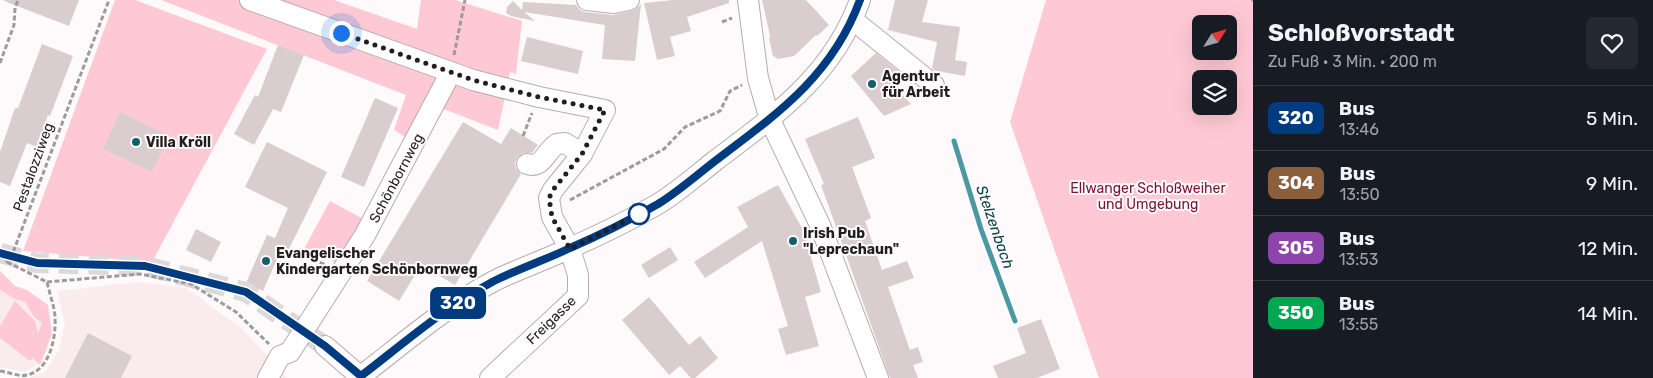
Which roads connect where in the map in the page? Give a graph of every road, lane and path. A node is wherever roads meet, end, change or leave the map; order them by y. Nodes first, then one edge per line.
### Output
1 (18, 0) edge
2 (109, 0) edge
3 (250, 0) edge
4 (465, 0) edge
5 (587, 0) edge
6 (629, 0) edge
7 (748, 0) edge
8 (860, 0) edge
9 (853, 20) junction
10 (0, 63) edge
11 (451, 72) junction
12 (758, 78) junction
13 (934, 85) dead end
14 (539, 97) junction
15 (770, 120) junction
16 (523, 136) dead end
17 (582, 154) junction
18 (550, 204) junction
19 (570, 249) junction
20 (292, 250) dead end
21 (0, 256) edge
22 (10, 263) junction
23 (342, 272) junction
24 (47, 282) junction
25 (325, 346) tunnel mouth
26 (280, 356) junction
27 (0, 371) edge
28 (362, 377) edge
29 (268, 378) edge
30 (490, 378) edge
31 (878, 378) edge

1 - 10 path
2 - 22 path, Pestalozziweg
3 - 11 street
4 - 11 path
5 - 6 street
7 - 12 street
8 - 9 street
9 - 13 street
9 - 15 street
11 - 14 street
11 - 23 street, Schönbornweg
12 - 15 street
12 - 18 path
14 - 16 path
14 - 17 street
15 - 19 street
15 - 31 street
17 - 18 street
17 - 18 street, Freigasse
18 - 19 street, Freigasse
19 - 28 street
19 - 30 street, Freigasse
20 - 23 path
21 - 22 path
22 - 24 path
23 - 26 street, Schönbornweg
24 - 26 path
24 - 27 path
25 - 28 street
26 - 29 street, Schönbornweg

